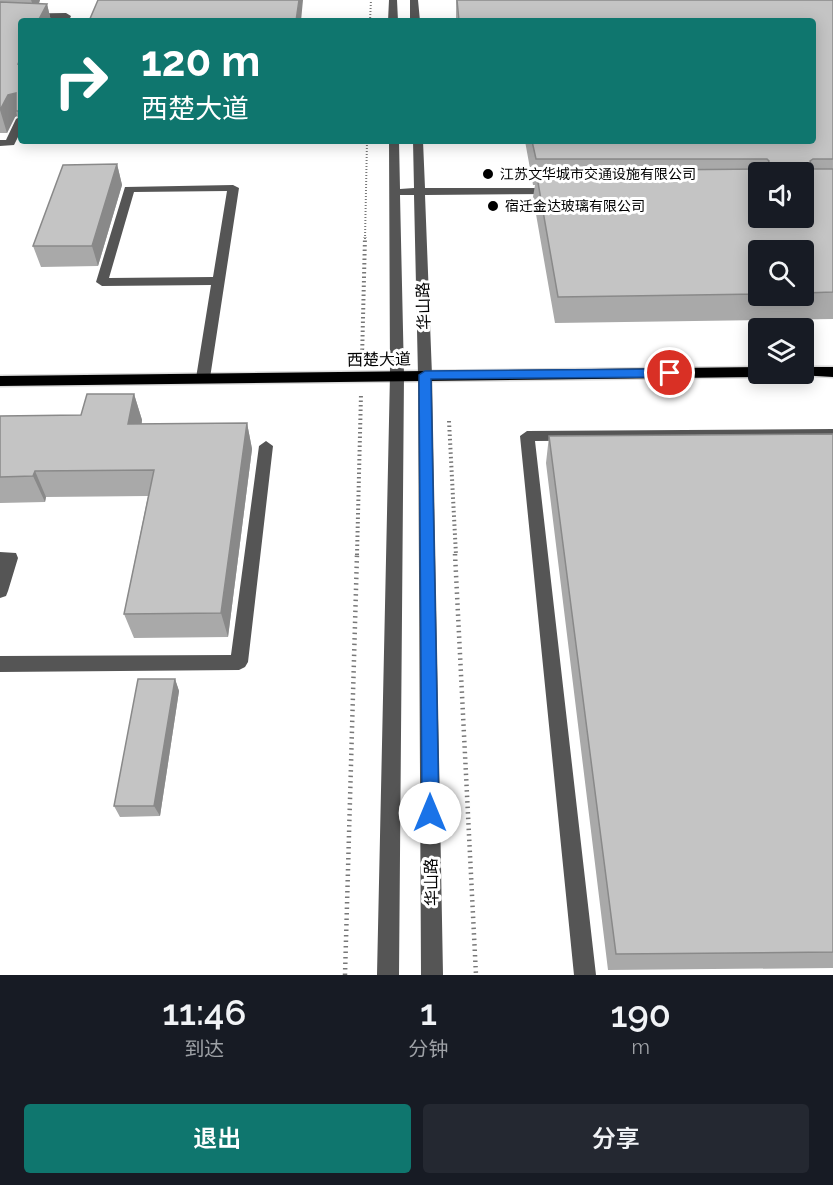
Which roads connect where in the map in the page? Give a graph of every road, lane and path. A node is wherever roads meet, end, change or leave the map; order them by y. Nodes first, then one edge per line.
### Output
1 (371, 0) edge
2 (393, 0) edge
3 (414, 0) edge
4 (18, 18) edge
5 (23, 18) edge
6 (65, 18) edge
7 (370, 18) edge
8 (393, 18) edge
9 (415, 18) edge
10 (1, 19) edge
11 (18, 126) edge
12 (0, 143) edge
13 (367, 144) edge
14 (394, 144) edge
15 (418, 144) edge
16 (568, 191) edge
17 (395, 192) junction
18 (420, 192) junction
19 (218, 280) junction
20 (748, 372) edge
21 (814, 372) edge
22 (833, 372) edge
23 (397, 375) junction
24 (425, 375) junction
25 (447, 375) junction
26 (361, 376) junction
27 (202, 378) junction
28 (0, 381) edge
29 (833, 434) edge
30 (266, 446) dead end
31 (0, 558) edge
32 (0, 591) edge
33 (0, 664) edge
34 (345, 975) edge
35 (388, 975) edge
36 (432, 975) edge
37 (476, 975) edge
38 (585, 975) edge

1 - 7 path
2 - 8 street
3 - 9 street
4 - 10 street
5 - 6 street
11 - 12 street
13 - 26 path
14 - 17 street, 华山路
15 - 18 street, 华山路
16 - 18 street
17 - 18 street
17 - 23 street, 华山路
18 - 24 street, 华山路
19 - 19 street
19 - 27 street
20 - 25 main road, 西楚大道
21 - 22 main road
23 - 24 main road, 西楚大道
23 - 26 main road, 西楚大道
23 - 35 street, 华山路
24 - 25 main road, 西楚大道
24 - 36 street, 华山路
25 - 37 path
26 - 27 main road, 西楚大道
26 - 34 path
27 - 28 main road, 西楚大道
29 - 38 street
30 - 33 street
31 - 32 street

